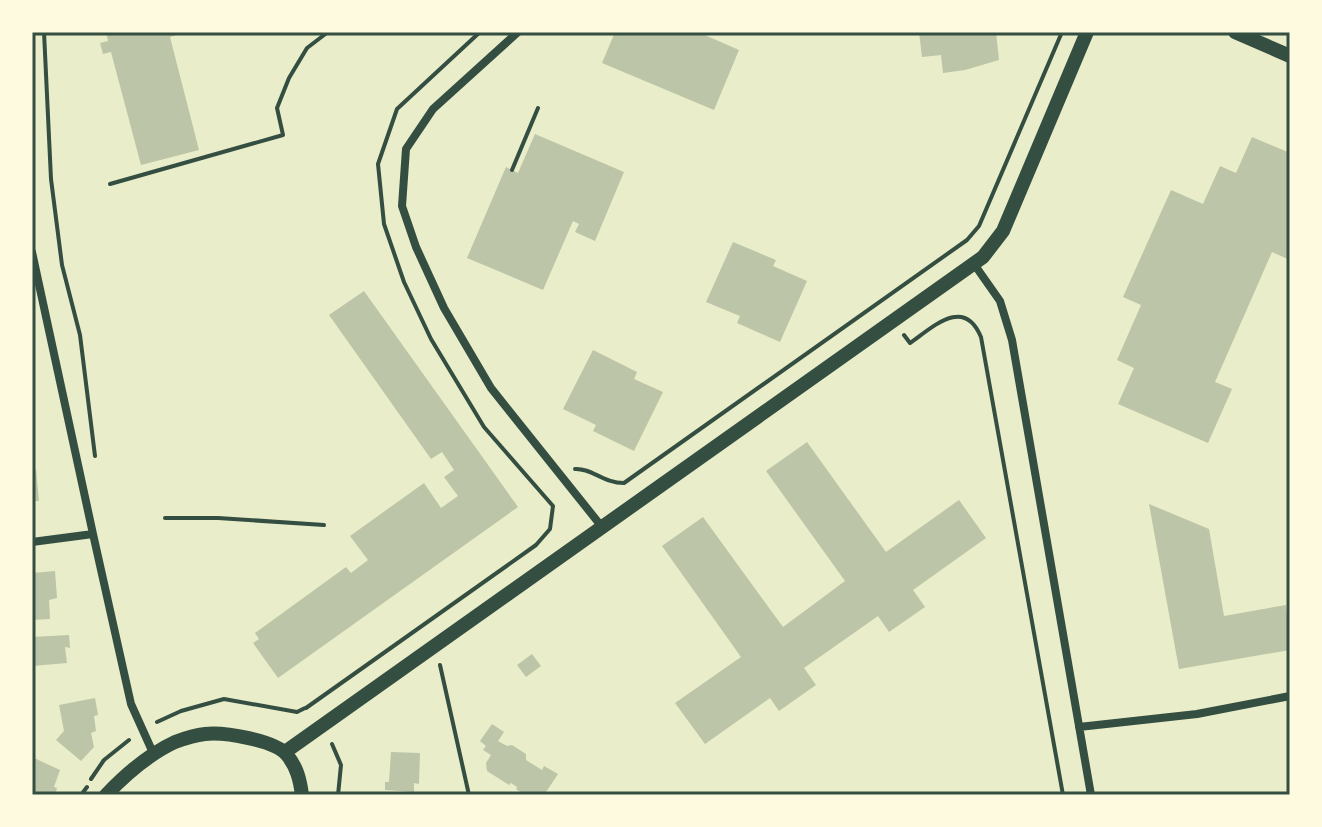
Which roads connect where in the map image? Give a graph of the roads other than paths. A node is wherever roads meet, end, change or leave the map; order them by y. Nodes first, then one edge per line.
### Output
1 (518, 32) edge
2 (1087, 32) edge
3 (1235, 32) edge
4 (1290, 56) edge
5 (32, 252) edge
6 (974, 264) junction
7 (602, 527) junction
8 (93, 534) junction
9 (32, 542) edge
10 (1290, 696) edge
11 (1079, 727) junction
12 (285, 752) junction
13 (154, 755) junction
14 (106, 795) edge
15 (302, 795) edge
16 (1091, 795) edge

1 - 7 street
2 - 6 street
3 - 4 street
5 - 8 street
6 - 7 street
6 - 11 street
7 - 12 street
8 - 9 street
8 - 13 street
10 - 11 street
11 - 16 street
12 - 13 street
12 - 15 street
13 - 14 street

